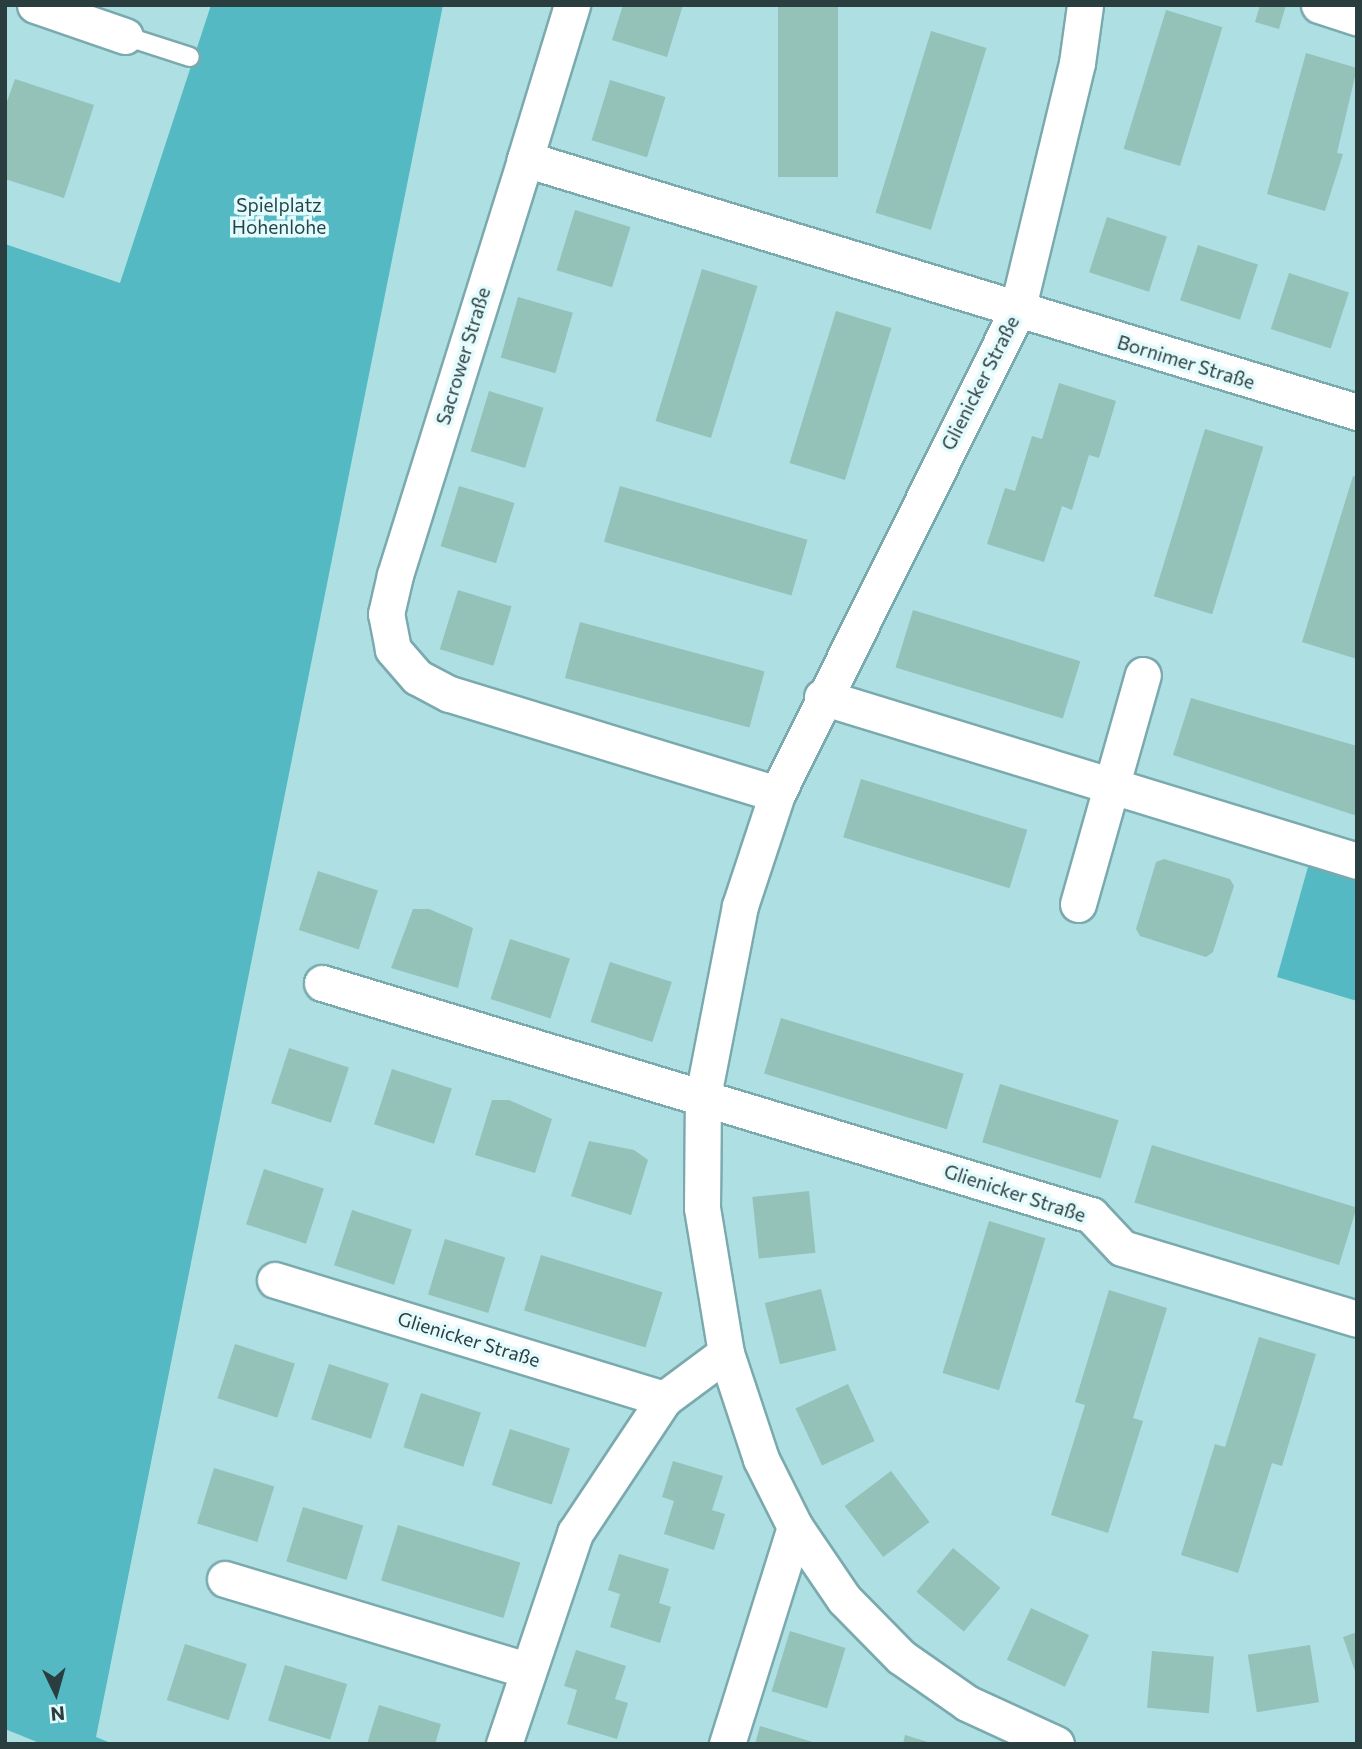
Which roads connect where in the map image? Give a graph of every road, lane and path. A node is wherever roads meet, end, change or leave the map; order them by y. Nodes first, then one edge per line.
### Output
1 (35, 5) edge
2 (572, 5) edge
3 (1085, 5) edge
4 (1319, 5) edge
5 (1357, 17) edge
6 (125, 36) joint
7 (190, 57) dead end
8 (525, 159) junction
9 (1017, 311) junction
10 (1357, 412) edge
11 (1143, 675) dead end
12 (821, 697) junction
13 (1111, 786) junction
14 (778, 794) junction
15 (1357, 861) edge
16 (1078, 904) dead end
17 (322, 983) dead end
18 (703, 1096) junction
19 (275, 1280) dead end
20 (1357, 1319) edge
21 (726, 1353) junction
22 (663, 1399) junction
23 (795, 1527) junction
24 (225, 1579) dead end
25 (526, 1670) junction
26 (504, 1744) edge
27 (727, 1744) edge
28 (1056, 1744) edge

1 - 6 street
2 - 8 street
3 - 9 street, Glienicker Straße
4 - 5 street
6 - 7 lane
8 - 9 street
8 - 14 street, Sacrower Straße
9 - 10 street, Bornimer Straße
9 - 12 street, Glienicker Straße
11 - 13 street
12 - 13 street
12 - 14 street, Glienicker Straße
13 - 15 street
13 - 16 street
14 - 18 street, Glienicker Straße
17 - 18 street, Glienicker Straße
18 - 20 street, Glienicker Straße
18 - 21 street, Glienicker Straße
19 - 22 street, Glienicker Straße
21 - 22 street
21 - 23 street, Glienicker Straße
22 - 25 street
23 - 27 street
23 - 28 street, Glienicker Straße
24 - 25 street
25 - 26 street

